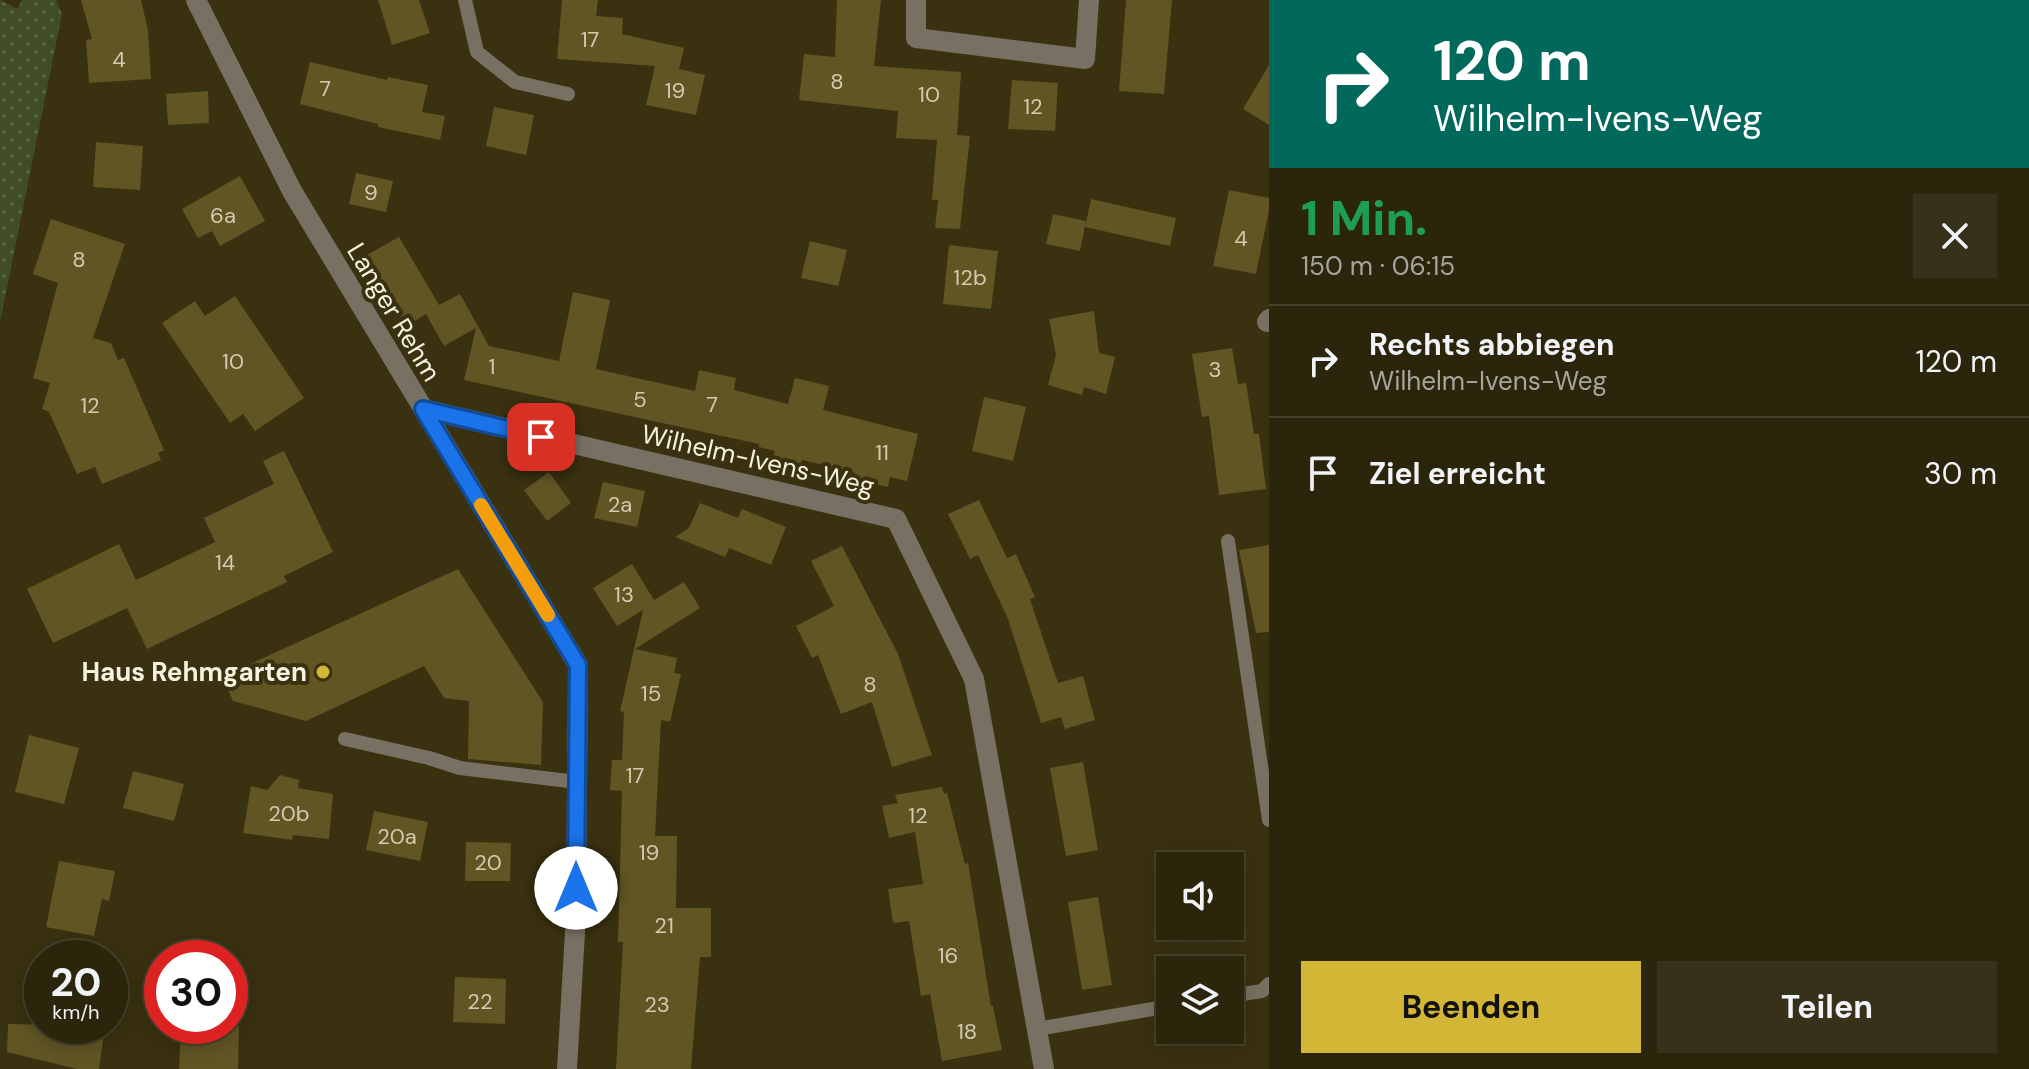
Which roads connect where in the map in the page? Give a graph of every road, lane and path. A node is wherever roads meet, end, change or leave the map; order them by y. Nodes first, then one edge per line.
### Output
1 (196, 0) edge
2 (465, 0) edge
3 (916, 0) edge
4 (1089, 0) edge
5 (568, 94) dead end
6 (423, 409) junction
7 (1228, 541) dead end
8 (345, 739) dead end
9 (577, 782) junction
10 (1269, 820) edge
11 (1269, 984) edge
12 (1244, 994) edge
13 (1156, 1008) edge
14 (1037, 1029) junction
15 (567, 1069) edge
16 (1044, 1069) edge

1 - 6 street, Langer Rehm
2 - 5 lane
3 - 4 street
6 - 9 street, Langer Rehm
6 - 14 street, Wilhelm-Ivens-Weg
7 - 10 lane
8 - 9 lane
9 - 15 street, Langer Rehm
11 - 12 lane
13 - 14 lane
14 - 16 street, Wilhelm-Ivens-Weg

